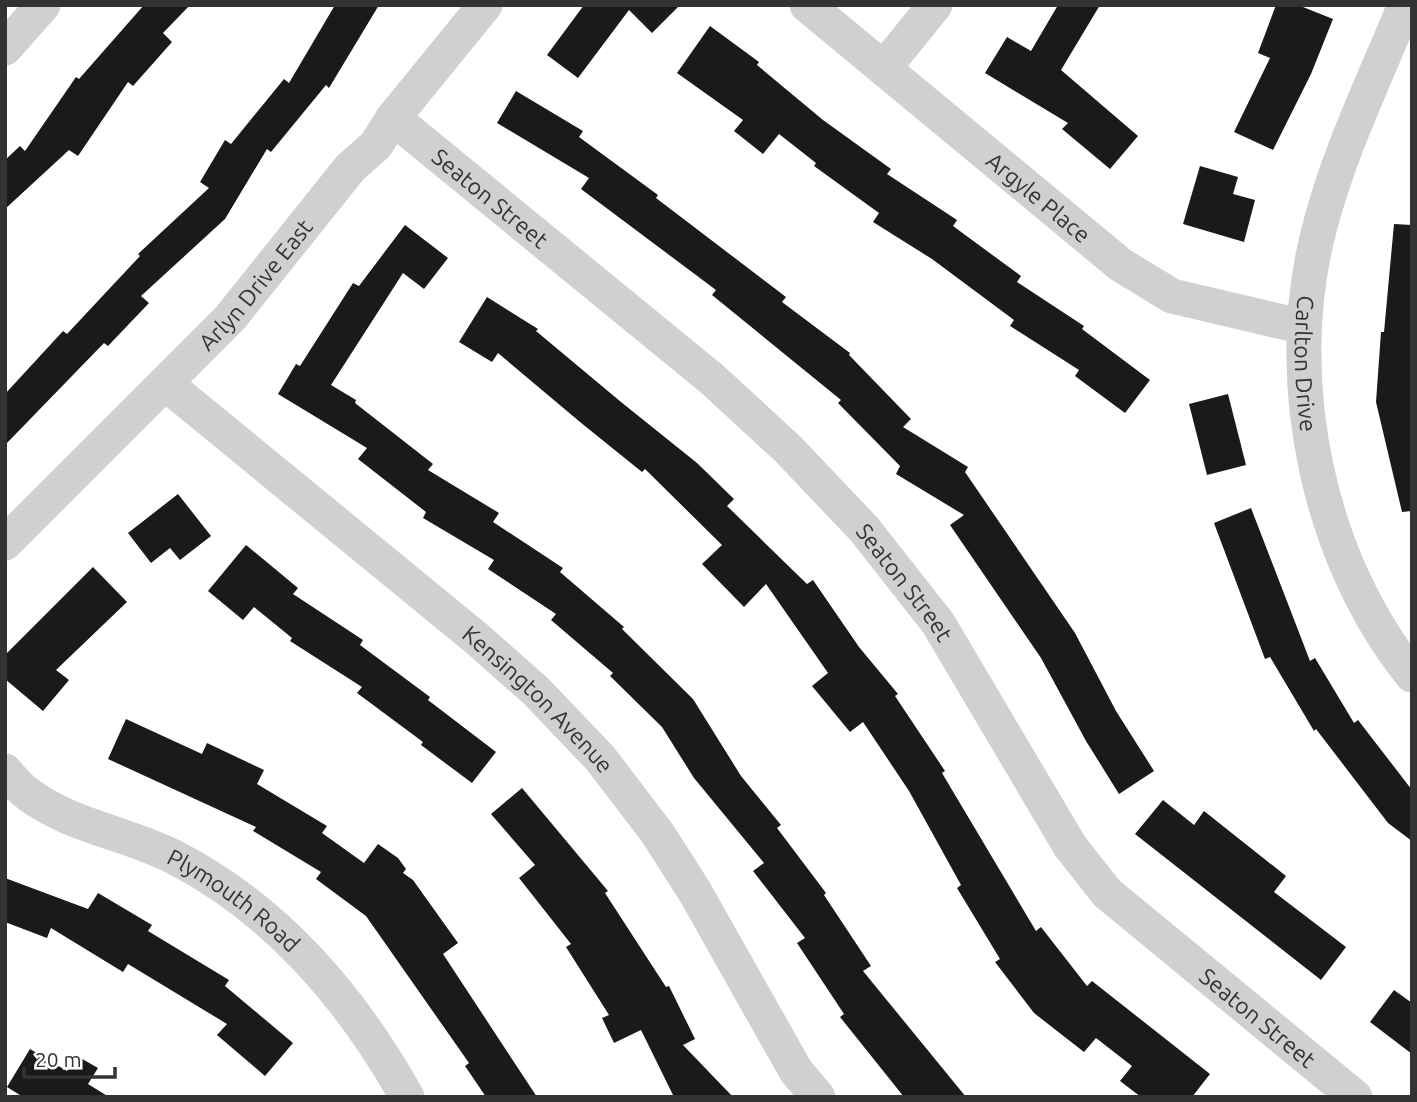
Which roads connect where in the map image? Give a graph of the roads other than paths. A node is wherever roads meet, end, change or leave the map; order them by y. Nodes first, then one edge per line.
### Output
1 (43, 5) edge
2 (485, 5) edge
3 (807, 5) edge
4 (935, 5) edge
5 (1405, 5) edge
6 (5, 48) edge
7 (884, 68) junction
8 (393, 118) junction
9 (1304, 327) junction
10 (166, 384) junction
11 (5, 543) edge
12 (1412, 675) edge
13 (5, 771) edge
14 (407, 1097) edge
15 (818, 1097) edge
16 (1355, 1097) edge

1 - 6 street
2 - 8 street, Arlyn Drive East
3 - 7 street, Argyle Place
4 - 7 street
5 - 9 street, Carlton Drive
7 - 9 street, Argyle Place
8 - 10 street, Arlyn Drive East
8 - 16 street, Seaton Street
9 - 12 street, Carlton Drive
10 - 11 street, Arlyn Drive East
10 - 15 street, Kensington Avenue
13 - 14 street, Plymouth Road

